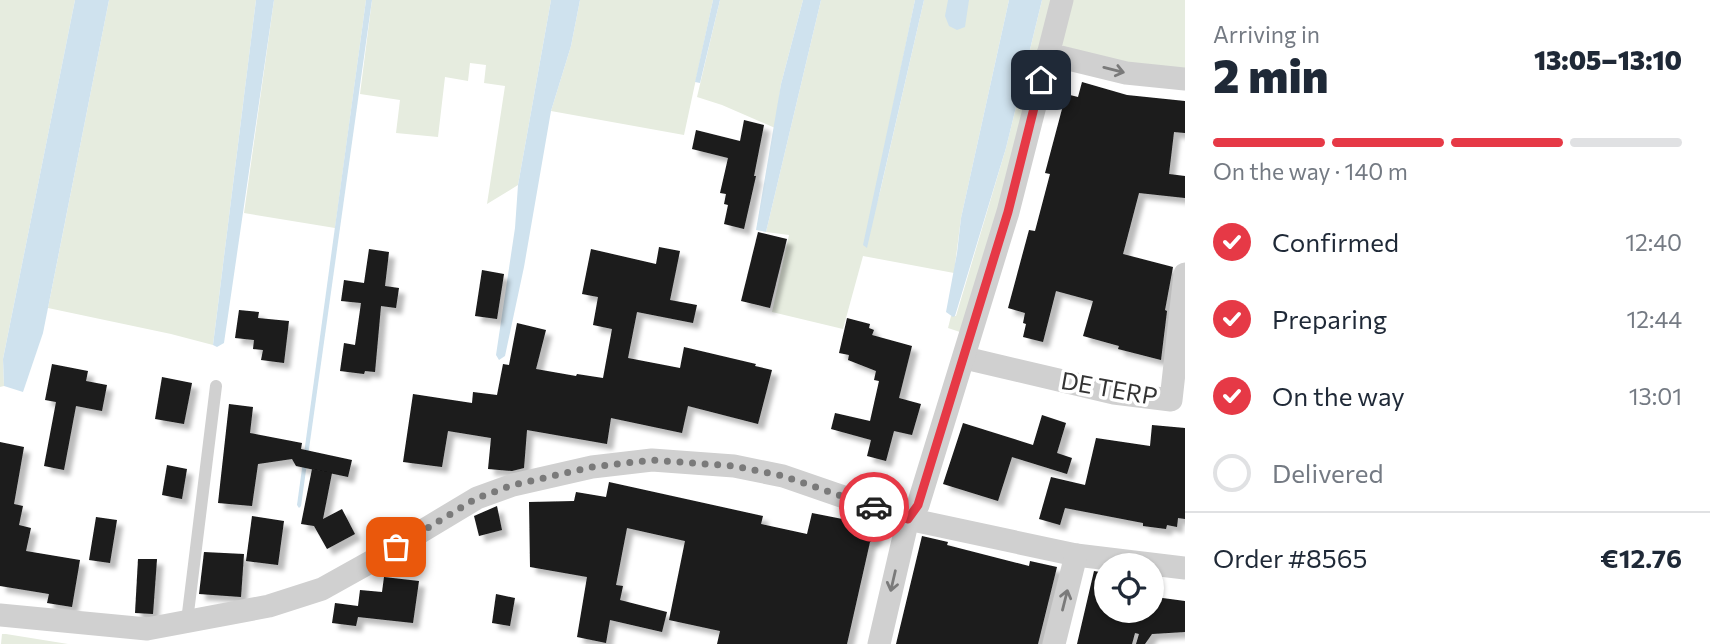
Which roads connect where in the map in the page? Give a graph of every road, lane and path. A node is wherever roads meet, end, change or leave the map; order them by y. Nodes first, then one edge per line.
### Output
1 (1062, 0) edge
2 (1048, 54) junction
3 (1185, 79) edge
4 (1185, 274) edge
5 (965, 358) junction
6 (216, 386) dead end
7 (908, 519) junction
8 (1076, 555) junction
9 (1185, 568) edge
10 (0, 615) edge
11 (187, 621) junction
12 (146, 636) edge
13 (879, 644) edge
14 (1054, 644) edge

1 - 2 street
2 -> 3 street
2 - 5 street
4 - 5 street, DE TERP
5 - 7 street
6 - 11 lane
7 - 8 street
7 - 11 street
7 -> 13 street
8 - 9 street
14 -> 8 street
10 - 12 street
11 - 12 street

